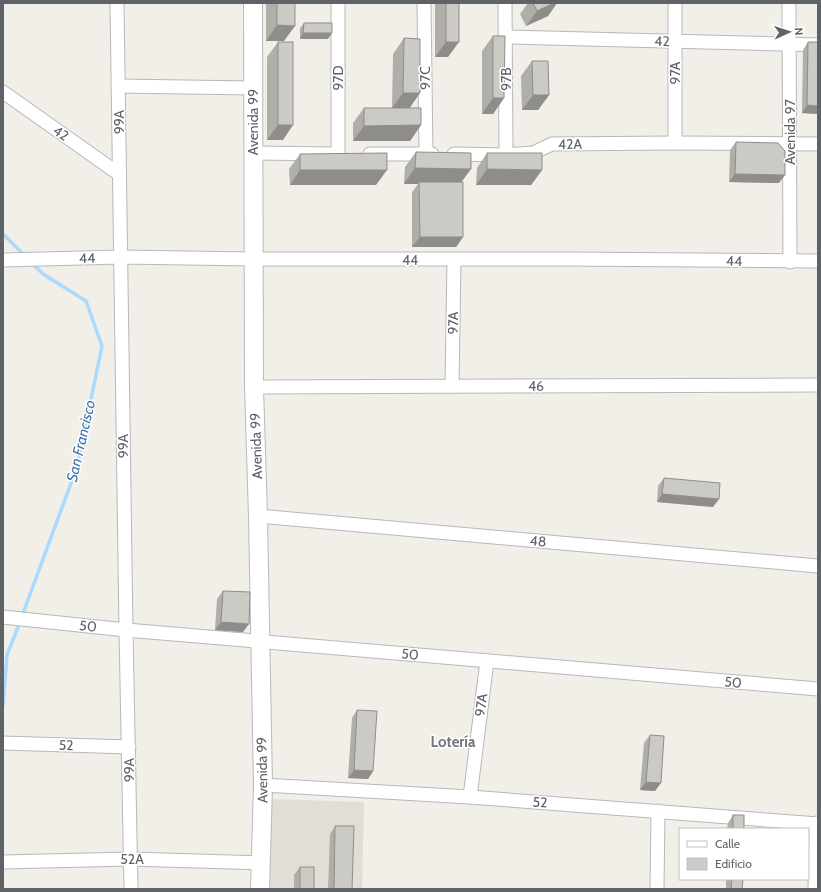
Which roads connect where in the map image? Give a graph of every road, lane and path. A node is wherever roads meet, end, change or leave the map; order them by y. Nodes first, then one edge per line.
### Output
1 (117, 3) edge
2 (252, 3) edge
3 (338, 3) edge
4 (424, 3) edge
5 (506, 3) edge
6 (675, 3) edge
7 (789, 3) edge
8 (506, 37) junction
9 (675, 42) junction
10 (789, 44) junction
11 (818, 45) edge
12 (118, 86) junction
13 (252, 88) junction
14 (3, 92) edge
15 (675, 143) junction
16 (790, 144) junction
17 (818, 144) edge
18 (253, 153) junction
19 (338, 154) junction
20 (426, 154) junction
21 (506, 155) junction
22 (119, 174) junction
23 (121, 257) junction
24 (253, 259) junction
25 (3, 260) edge
26 (454, 260) junction
27 (818, 261) edge
28 (790, 262) junction
29 (818, 385) edge
30 (452, 386) junction
31 (254, 387) junction
32 (258, 516) junction
33 (818, 566) edge
34 (8, 618) edge
35 (126, 630) junction
36 (259, 640) junction
37 (487, 661) junction
38 (818, 689) edge
39 (5, 743) edge
40 (129, 747) junction
41 (262, 785) junction
42 (470, 797) junction
43 (658, 811) junction
44 (817, 824) edge
45 (130, 859) junction
46 (3, 862) edge
47 (261, 863) junction
48 (131, 889) edge
49 (260, 889) edge
50 (657, 889) edge
51 (815, 889) edge

1 - 12 street, 99A
2 - 13 street, Avenida 99
3 - 19 street, 97D
4 - 20 street, 97C
5 - 8 street, 97B
6 - 9 street, 97A
7 - 10 street, Avenida 97
8 - 9 street, 42
8 - 21 street, 97B
9 - 10 street, 42
9 - 15 street, 97A
10 - 11 street, 42
10 - 16 street, Avenida 97
12 - 13 street
12 - 22 street, 99A
13 - 18 street, Avenida 99
14 - 22 street, 42
15 - 16 street, 42A
15 - 21 street, 42A
16 - 17 street, 42A
16 - 28 street, Avenida 97
18 - 19 street, 42A
18 - 24 street, Avenida 99
19 - 20 street, 42A
20 - 21 street, 42A
22 - 23 street, 99A
23 - 24 street, 44
23 - 25 street, 44
23 - 35 street, 99A
24 - 26 street, 44
24 - 31 street, Avenida 99
26 - 28 street, 44
26 - 30 street, 97A
27 - 28 street, 44
29 - 30 street, 46
30 - 31 street, 46
31 - 32 street, Avenida 99
32 - 33 street, 48
32 - 36 street, Avenida 99
34 - 35 street, 50
35 - 36 street, 50
35 - 40 street, 99A
36 - 37 street, 50
36 - 41 street, Avenida 99
37 - 38 street, 50
37 - 42 street, 97A
39 - 40 street, 52
40 - 45 street, 99A
41 - 42 street, 52
41 - 47 street, Avenida 99
42 - 43 street, 52
43 - 44 street, 52
43 - 50 street
44 - 51 street
45 - 46 street, 52A
45 - 47 street, 52A
45 - 48 street, 99A
47 - 49 street, Avenida 99

